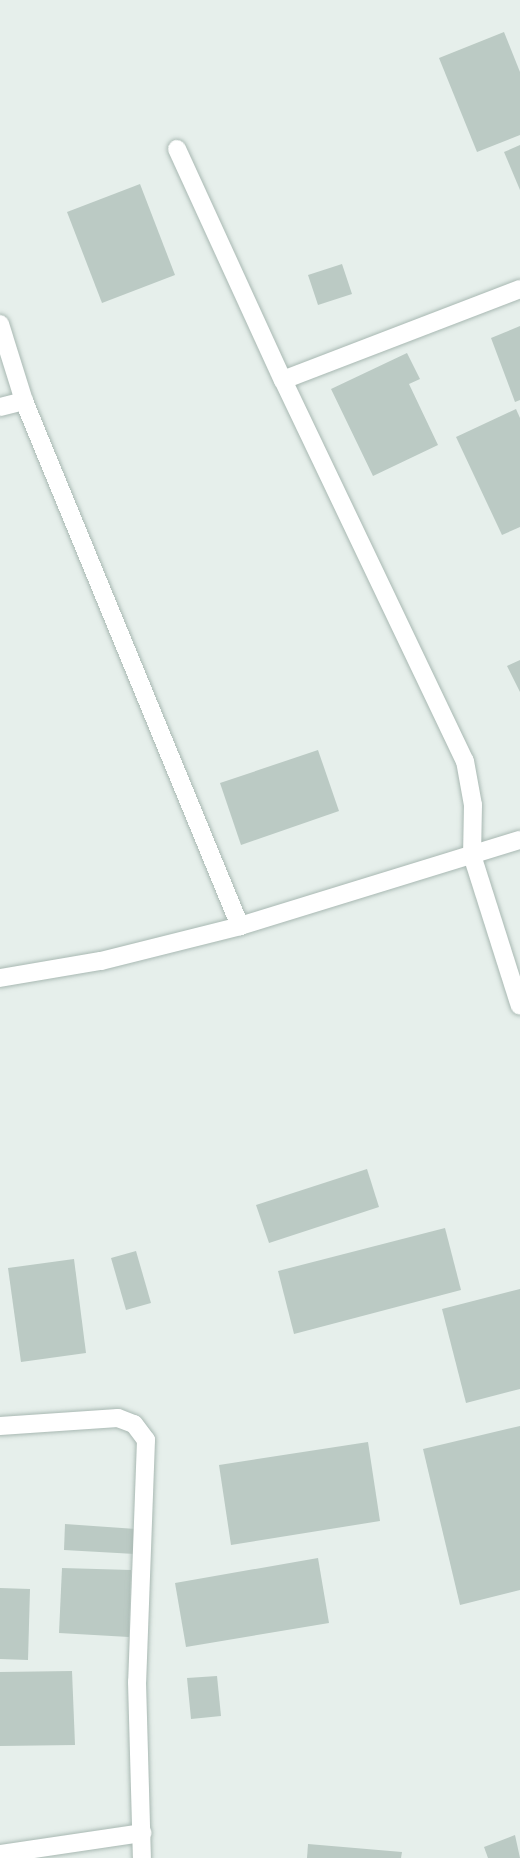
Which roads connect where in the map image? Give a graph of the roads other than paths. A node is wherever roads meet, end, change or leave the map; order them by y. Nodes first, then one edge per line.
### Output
1 (177, 150) dead end
2 (520, 289) edge
3 (0, 324) edge
4 (282, 380) junction
5 (24, 401) junction
6 (0, 407) edge
7 (520, 840) edge
8 (472, 855) junction
9 (240, 926) junction
10 (0, 978) edge
11 (520, 1006) edge
12 (0, 1426) edge
13 (142, 1833) junction
14 (0, 1854) edge
15 (142, 1858) edge

1 - 4 street
2 - 4 street
3 - 5 street
4 - 8 street
5 - 6 street
5 - 9 street
7 - 8 street
8 - 9 street
8 - 11 street
9 - 10 street
12 - 13 street
13 - 14 street
13 - 15 street

